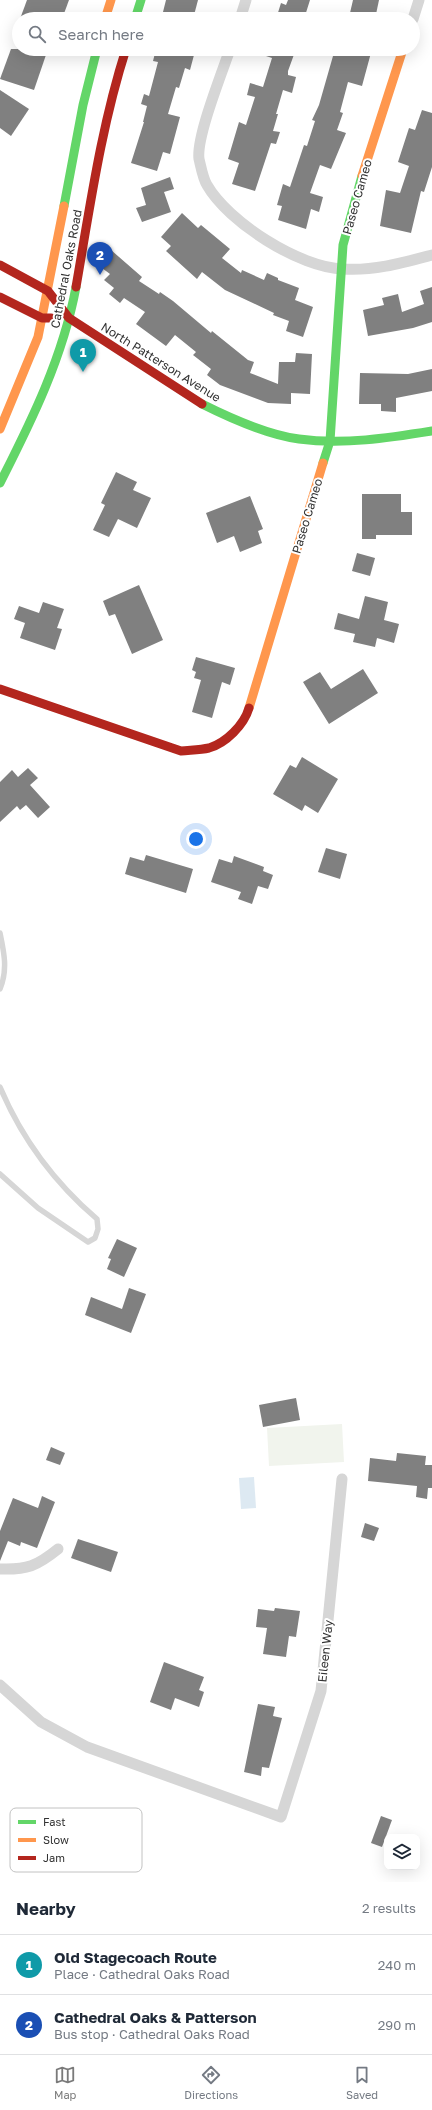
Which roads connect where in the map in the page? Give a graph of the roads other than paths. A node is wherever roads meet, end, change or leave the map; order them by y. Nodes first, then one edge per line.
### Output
1 (111, 0) edge
2 (141, 0) edge
3 (246, 0) edge
4 (419, 0) edge
5 (107, 12) edge
6 (137, 12) edge
7 (242, 12) edge
8 (415, 12) edge
9 (95, 56) edge
10 (124, 56) edge
11 (228, 56) edge
12 (401, 56) edge
13 (432, 255) edge
14 (0, 265) edge
15 (342, 270) junction
16 (48, 291) junction
17 (0, 297) edge
18 (42, 318) junction
19 (69, 318) junction
20 (0, 430) edge
21 (432, 431) edge
22 (330, 440) junction
23 (0, 483) edge
24 (0, 689) edge
25 (0, 932) edge
26 (0, 989) edge
27 (0, 1087) edge
28 (0, 1174) edge
29 (342, 1479) dead end
30 (58, 1549) dead end
31 (0, 1569) edge
32 (0, 1685) edge

1 - 5 street
2 - 6 street
3 - 7 street
4 - 8 street
9 - 16 street, Cathedral Oaks Road
10 - 19 street, Cathedral Oaks Road
11 - 15 street
12 - 15 street, Paseo Cameo
13 - 15 street
14 - 16 street, North Patterson Avenue
15 - 22 street, Paseo Cameo
16 - 18 street, Cathedral Oaks Road
16 - 19 street, North Patterson Avenue
17 - 18 street
18 - 19 street
18 - 20 street, Cathedral Oaks Road
19 - 22 street, North Patterson Avenue
19 - 23 street, Cathedral Oaks Road
21 - 22 street, North Patterson Avenue
22 - 24 street, Paseo Cameo
25 - 26 lane
27 - 28 lane
29 - 32 street, Eileen Way
30 - 31 street

